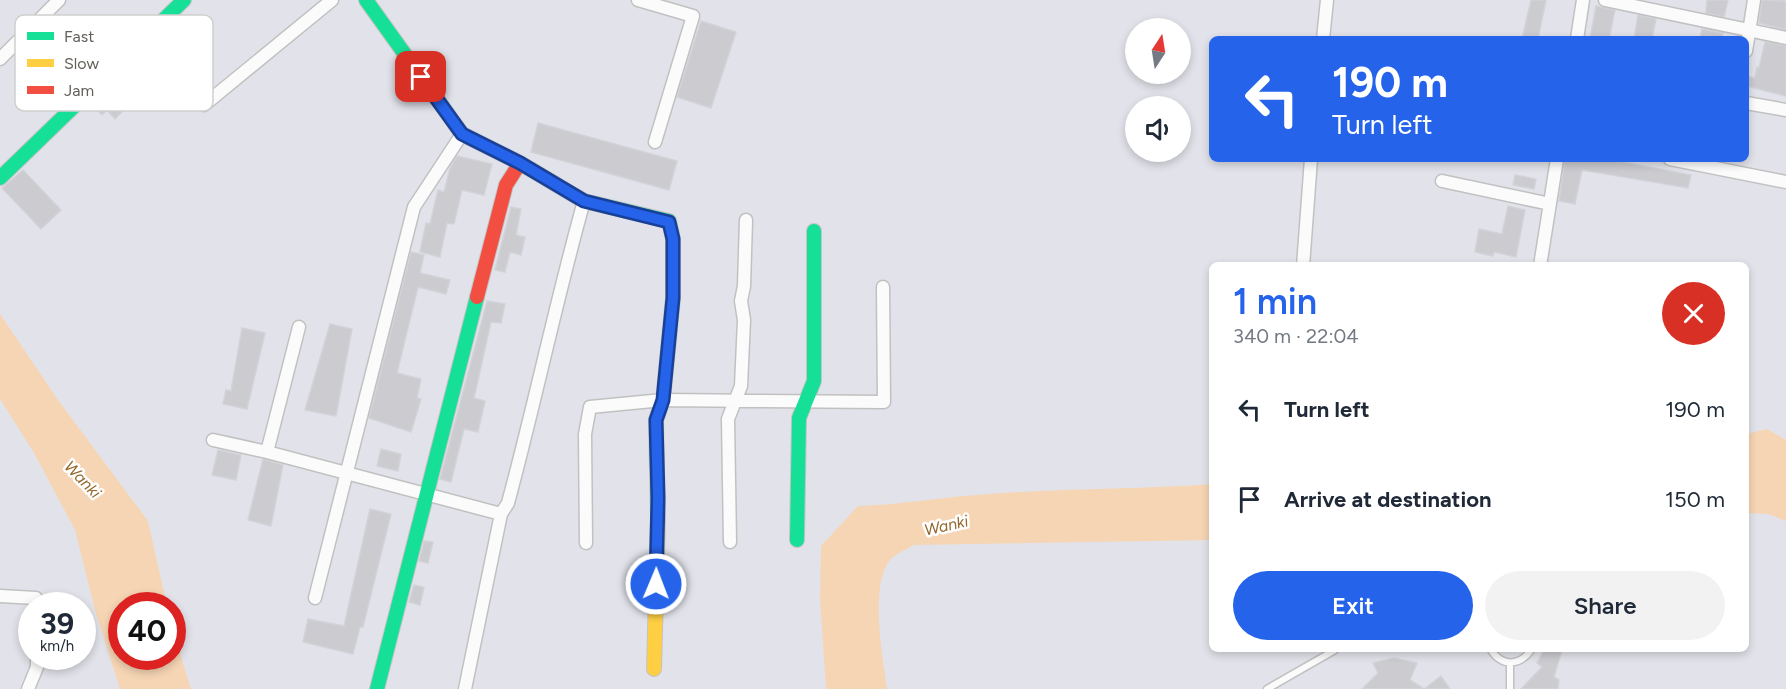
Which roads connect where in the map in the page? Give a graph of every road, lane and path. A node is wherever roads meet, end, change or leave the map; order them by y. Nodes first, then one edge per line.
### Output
1 (59, 0) edge
2 (184, 0) edge
3 (332, 0) edge
4 (366, 0) edge
5 (638, 0) edge
6 (1327, 0) edge
7 (1583, 0) edge
8 (1605, 0) edge
9 (1754, 0) edge
10 (44, 15) edge
11 (168, 15) edge
12 (1749, 32) junction
13 (1323, 36) edge
14 (1577, 36) edge
15 (1748, 36) edge
16 (1786, 38) edge
17 (15, 44) edge
18 (0, 59) edge
19 (213, 98) edge
20 (1749, 104) edge
21 (1786, 110) edge
22 (69, 111) edge
23 (462, 134) junction
24 (655, 142) dead end
25 (1311, 162) edge
26 (1557, 162) edge
27 (1702, 162) edge
28 (520, 163) junction
29 (1724, 164) edge
30 (0, 178) edge
31 (1442, 181) dead end
32 (1786, 182) edge
33 (584, 201) junction
34 (1550, 204) junction
35 (746, 220) dead end
36 (814, 231) dead end
37 (1304, 262) edge
38 (1541, 262) edge
39 (883, 287) dead end
40 (299, 327) dead end
41 (663, 400) junction
42 (734, 401) junction
43 (806, 402) junction
44 (213, 440) dead end
45 (267, 452) junction
46 (345, 473) junction
47 (425, 494) junction
48 (501, 514) junction
49 (797, 540) dead end
50 (730, 542) dead end
51 (586, 543) dead end
52 (0, 596) edge
53 (18, 597) edge
54 (315, 597) dead end
55 (1332, 652) edge
56 (1493, 652) edge
57 (1530, 652) edge
58 (1510, 663) junction
59 (654, 669) dead end
60 (36, 670) edge
61 (28, 689) edge
62 (377, 689) edge
63 (465, 689) edge
64 (1267, 689) edge
65 (1510, 689) edge

1 - 10 street
2 - 11 street
3 - 19 street
4 - 23 street
5 - 24 street
6 - 13 street
7 - 14 street
8 - 12 street
9 - 12 street
12 - 15 street
12 - 16 street
17 - 18 street
20 - 21 street
22 - 30 street
23 - 28 street
23 - 46 street
25 - 37 street
26 - 34 street
27 - 29 street
28 - 33 street
28 - 47 street
29 - 32 street
31 - 34 street
33 - 41 street
33 - 48 street
34 - 38 street
35 - 42 street
36 - 43 street
39 - 43 street
40 - 45 street
41 - 42 street
41 - 51 street
41 - 59 street
42 - 43 street
42 - 50 street
43 - 49 street
44 - 45 street
45 - 46 street
46 - 47 street
46 - 54 street
47 - 48 street
47 - 62 street
48 - 63 street
52 - 53 street
55 - 64 lane
56 - 58 lane
57 - 58 lane
58 - 65 lane
60 - 61 street

